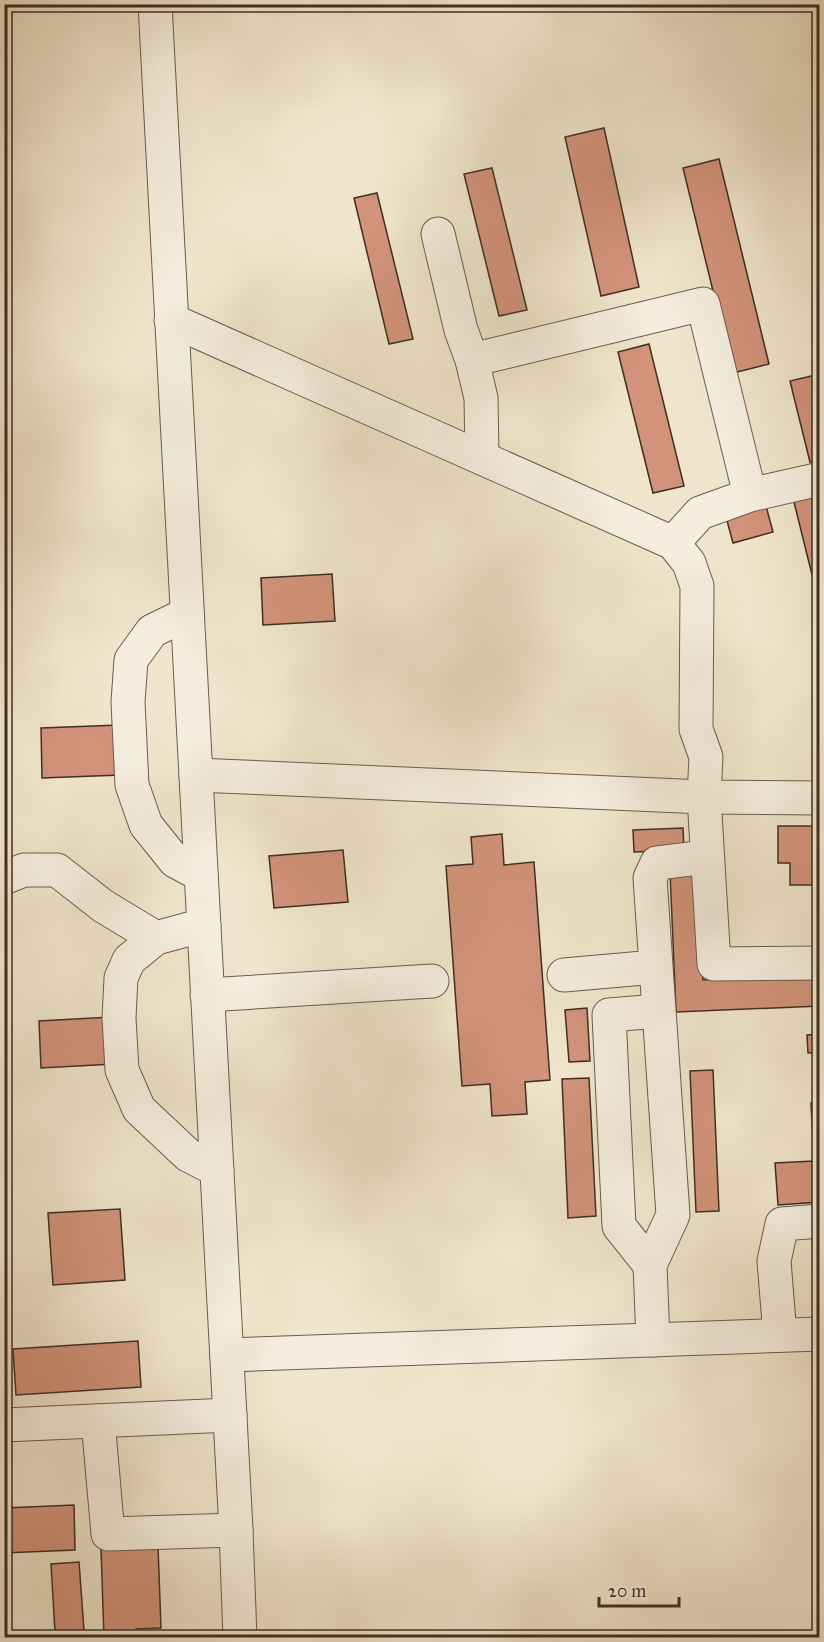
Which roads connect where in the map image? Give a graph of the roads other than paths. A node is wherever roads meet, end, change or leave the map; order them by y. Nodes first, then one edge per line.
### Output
1 (154, 4) edge
2 (438, 234) dead end
3 (171, 320) junction
4 (472, 360) junction
5 (482, 458) junction
6 (819, 479) edge
7 (750, 495) junction
8 (673, 543) junction
9 (187, 614) junction
10 (196, 775) junction
11 (704, 797) junction
12 (819, 798) edge
13 (707, 857) junction
14 (201, 875) junction
15 (4, 878) edge
16 (204, 925) junction
17 (156, 938) junction
18 (819, 963) edge
19 (655, 967) junction
20 (564, 975) dead end
21 (432, 981) dead end
22 (207, 995) junction
23 (658, 1011) junction
24 (217, 1170) junction
25 (819, 1221) edge
26 (650, 1265) junction
27 (819, 1334) edge
28 (780, 1335) junction
29 (652, 1340) junction
30 (227, 1355) junction
31 (230, 1415) junction
32 (98, 1421) junction
33 (4, 1425) edge
34 (236, 1530) junction
35 (240, 1638) edge

1 - 3 street
2 - 4 street
3 - 5 street
3 - 9 street
4 - 5 street
4 - 7 street
5 - 8 street
6 - 7 street
7 - 8 street
8 - 11 street
9 - 10 street
9 - 14 street
10 - 11 street
10 - 14 street
11 - 12 street
11 - 13 street
13 - 18 street
13 - 19 street
14 - 16 street
15 - 17 street
16 - 17 street
16 - 22 street
17 - 24 street
19 - 20 street
19 - 23 street
21 - 22 street
22 - 24 street
23 - 26 street
23 - 26 street
24 - 30 street
25 - 28 street
26 - 29 street
27 - 28 street
28 - 29 street
29 - 30 street
30 - 31 street
31 - 32 street
31 - 34 street
32 - 33 street
32 - 34 street
34 - 35 street

